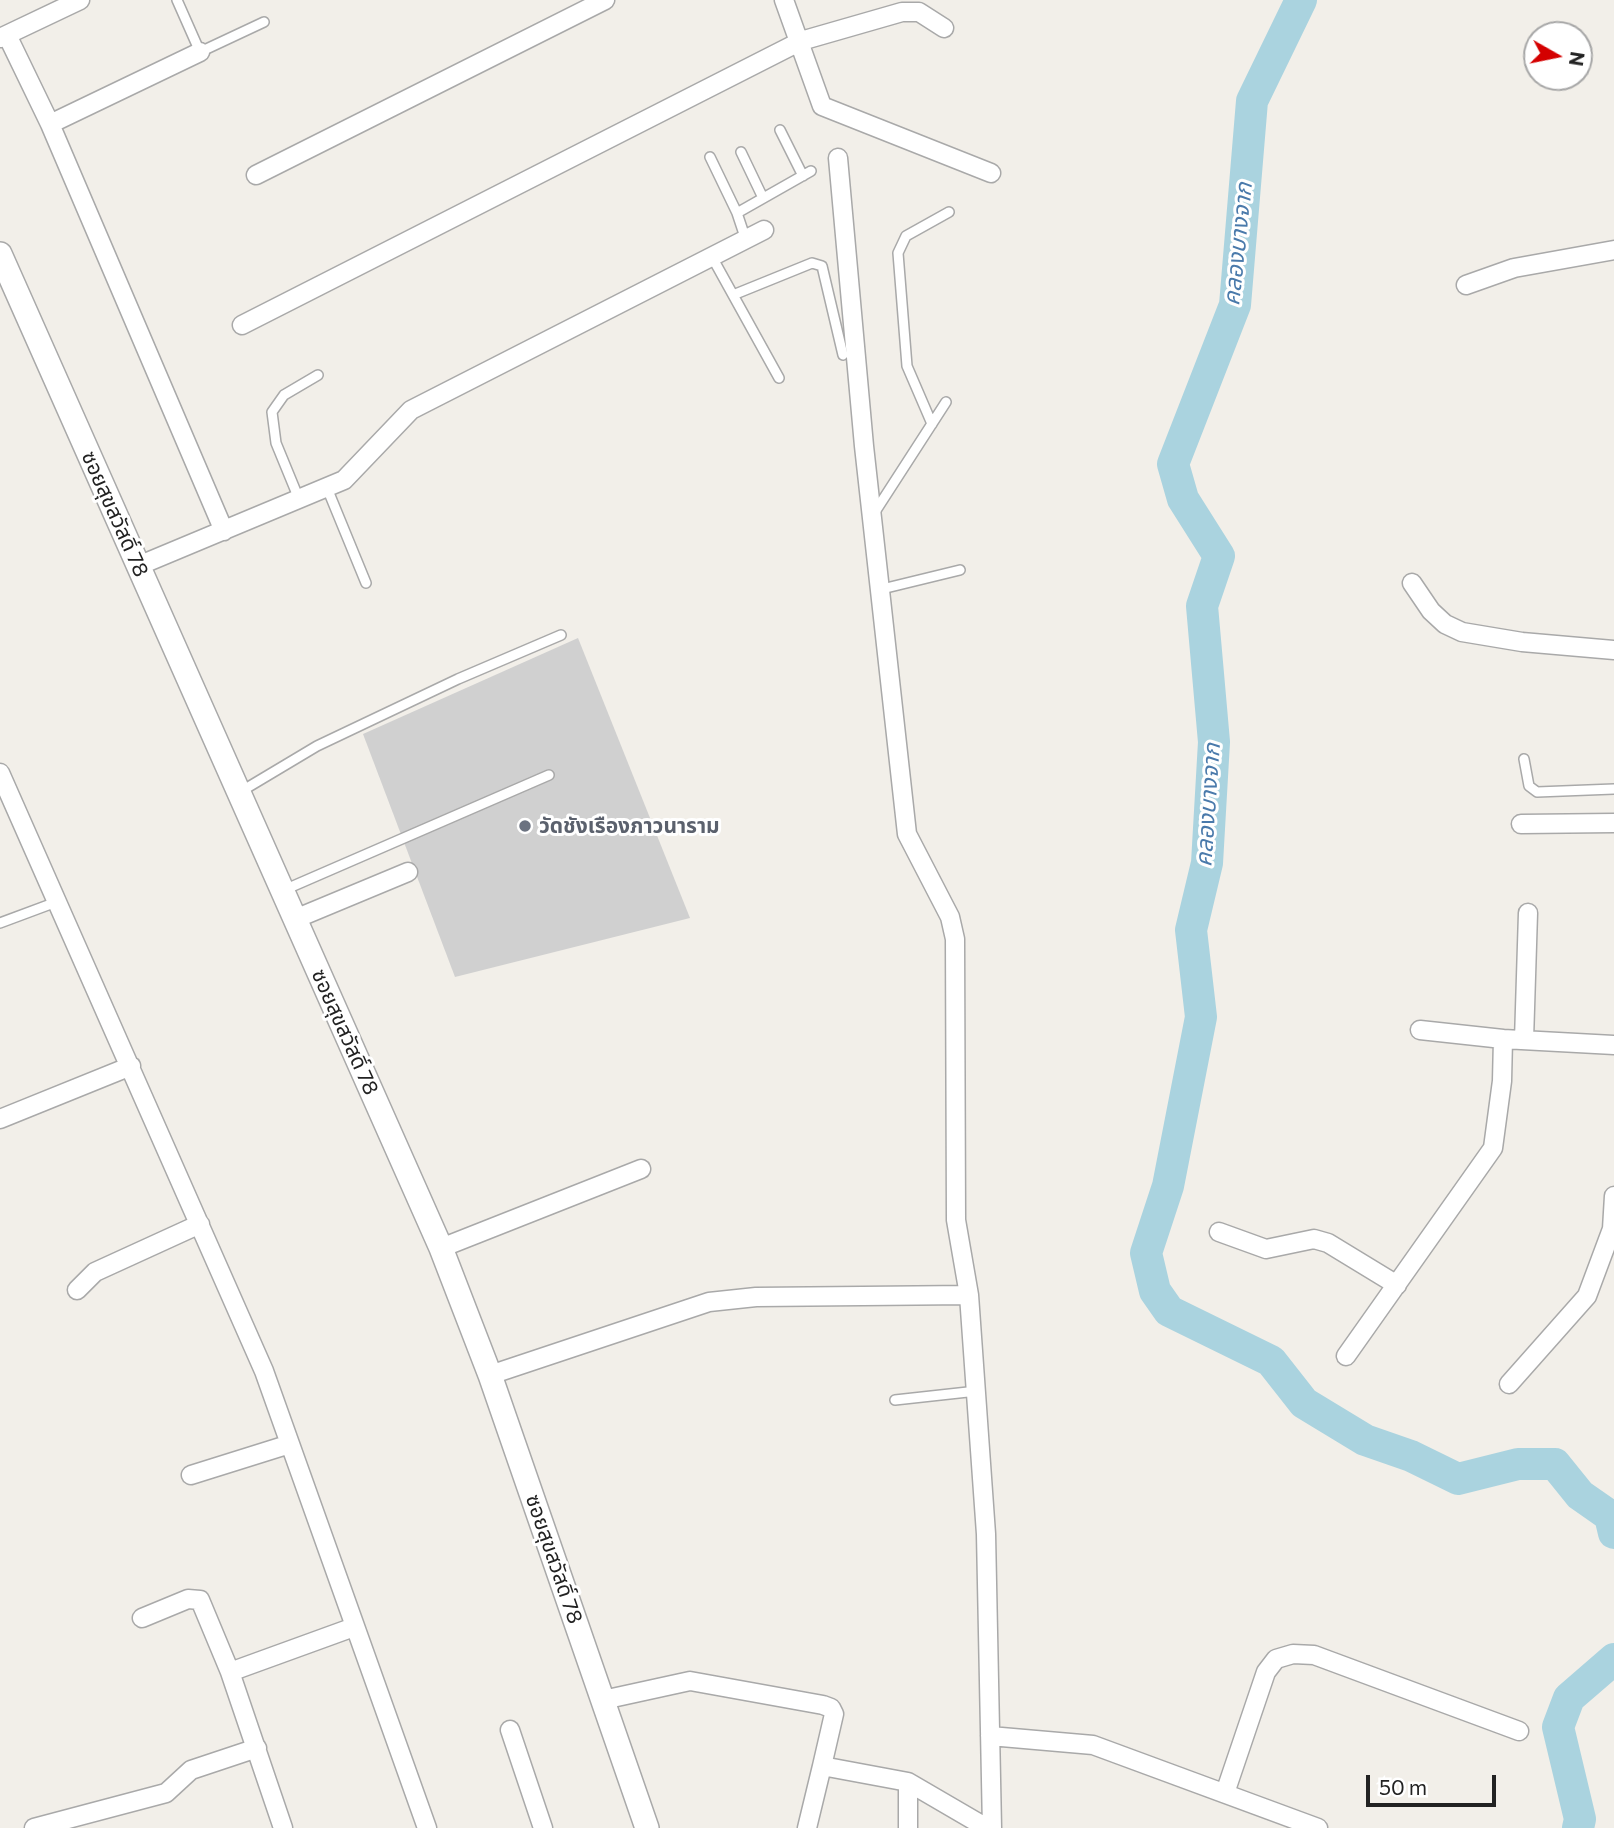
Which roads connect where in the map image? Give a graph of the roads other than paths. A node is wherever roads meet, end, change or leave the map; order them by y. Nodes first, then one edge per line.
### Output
1 (80, 0) edge
2 (177, 0) edge
3 (606, 0) edge
4 (784, 0) edge
5 (264, 22) dead end
6 (944, 28) dead end
7 (4, 37) edge
8 (801, 41) junction
9 (200, 52) junction
10 (50, 124) junction
11 (780, 130) dead end
12 (741, 152) dead end
13 (710, 157) dead end
14 (838, 158) dead end
15 (991, 173) dead end
16 (256, 175) dead end
17 (763, 198) junction
18 (949, 212) dead end
19 (737, 213) junction
20 (764, 230) dead end
21 (746, 240) junction
22 (1614, 250) edge
23 (0, 254) edge
24 (712, 257) junction
25 (1466, 285) dead end
26 (733, 295) junction
27 (242, 325) dead end
28 (843, 355) dead end
29 (318, 375) dead end
30 (779, 378) dead end
31 (946, 402) dead end
32 (932, 424) junction
33 (327, 488) junction
34 (300, 499) junction
35 (872, 516) junction
36 (224, 531) junction
37 (138, 566) junction
38 (960, 570) dead end
39 (366, 583) dead end
40 (1412, 583) dead end
41 (882, 589) junction
42 (561, 635) dead end
43 (1614, 650) edge
44 (1524, 759) dead end
45 (0, 773) edge
46 (549, 775) dead end
47 (1614, 789) edge
48 (239, 793) junction
49 (1614, 823) edge
50 (1521, 824) dead end
51 (408, 872) dead end
52 (282, 890) junction
53 (59, 901) junction
54 (1528, 913) dead end
55 (295, 919) junction
56 (0, 923) edge
57 (1420, 1030) dead end
58 (1503, 1039) junction
59 (1524, 1040) junction
60 (1614, 1045) edge
61 (131, 1066) junction
62 (0, 1119) edge
63 (641, 1170) dead end
64 (1614, 1196) edge
65 (200, 1224) junction
66 (1219, 1232) dead end
67 (441, 1248) junction
68 (1397, 1285) junction
69 (77, 1290) dead end
70 (969, 1295) junction
71 (1346, 1356) dead end
72 (490, 1375) junction
73 (1509, 1384) dead end
74 (976, 1391) junction
75 (895, 1400) dead end
76 (290, 1444) junction
77 (191, 1475) dead end
78 (142, 1618) dead end
79 (354, 1628) junction
80 (230, 1672) junction
81 (603, 1700) junction
82 (510, 1730) dead end
83 (1519, 1731) dead end
84 (990, 1736) junction
85 (257, 1748) junction
86 (822, 1766) junction
87 (908, 1782) junction
88 (1224, 1794) junction
89 (34, 1828) edge
90 (283, 1828) edge
91 (427, 1828) edge
92 (543, 1828) edge
93 (647, 1828) edge
94 (807, 1828) edge
95 (908, 1828) edge
96 (989, 1828) edge
97 (1318, 1828) edge

1 - 7 street
2 - 9 lane
3 - 16 street
4 - 8 street
5 - 9 lane
6 - 8 street
7 - 10 street
8 - 15 street
8 - 27 street
9 - 10 street
10 - 36 street
11 - 17 lane
12 - 17 lane
13 - 19 lane
14 - 35 street
17 - 19 lane
18 - 32 lane
19 - 21 lane
20 - 21 street
21 - 24 street
22 - 25 street
23 - 37 street, ซอยสุขสวัสดิ์ 78
24 - 26 lane
24 - 33 street
26 - 28 lane
26 - 30 lane
29 - 34 lane
31 - 32 lane
32 - 35 lane
33 - 34 street
33 - 39 lane
34 - 36 street
35 - 41 street
36 - 37 street
37 - 48 street, ซอยสุขสวัสดิ์ 78
38 - 41 lane
40 - 43 street
41 - 70 street
42 - 48 lane
44 - 47 lane
45 - 53 street
46 - 52 lane
48 - 52 street, ซอยสุขสวัสดิ์ 78
49 - 50 street
51 - 55 street
52 - 55 street, ซอยสุขสวัสดิ์ 78
53 - 56 lane
53 - 61 street
54 - 59 street
55 - 67 street, ซอยสุขสวัสดิ์ 78
57 - 58 street
58 - 59 street
58 - 68 street
59 - 60 street
61 - 62 street
61 - 65 street
63 - 67 street
64 - 73 street
65 - 69 street
65 - 76 street
66 - 68 street
67 - 72 street, ซอยสุขสวัสดิ์ 78
68 - 71 street
70 - 72 street
70 - 74 street
72 - 81 street, ซอยสุขสวัสดิ์ 78
74 - 75 lane
74 - 84 street
76 - 77 street
76 - 79 street
78 - 80 street
79 - 80 street
79 - 91 street
80 - 85 street
81 - 86 street
81 - 93 street, ซอยสุขสวัสดิ์ 78
82 - 92 street
83 - 88 street
84 - 88 street
84 - 96 street
85 - 89 street
85 - 90 street
86 - 87 street
86 - 94 street
87 - 95 street
87 - 96 street
88 - 97 street

